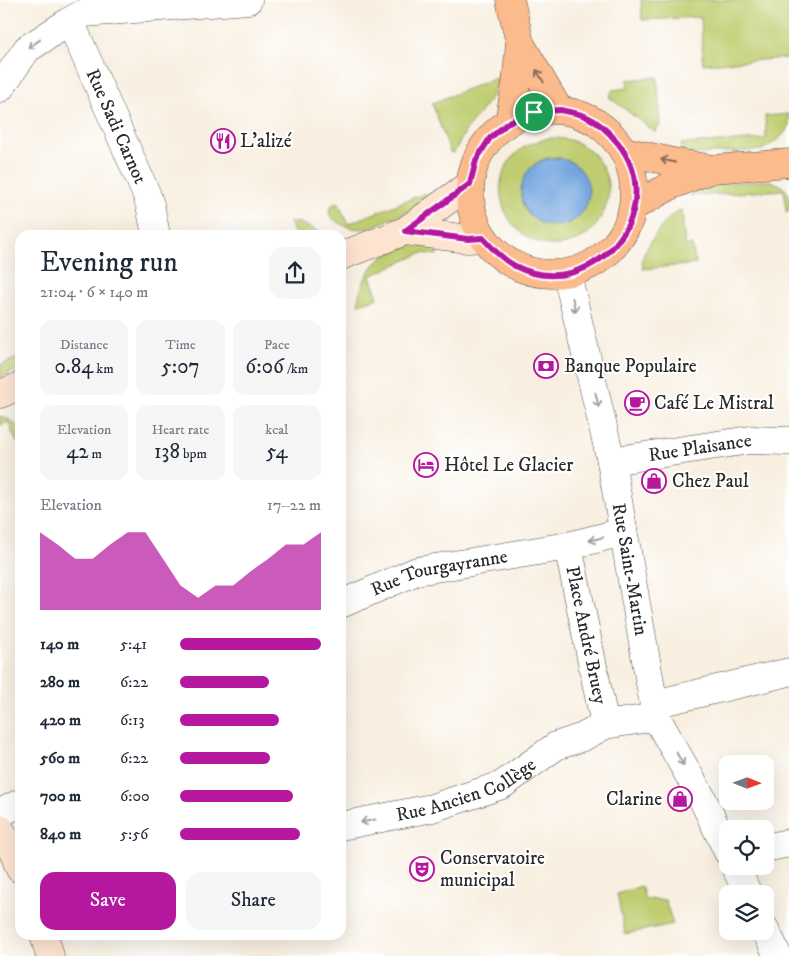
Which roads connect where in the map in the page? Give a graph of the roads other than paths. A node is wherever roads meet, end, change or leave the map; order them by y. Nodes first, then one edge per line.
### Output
1 (248, 0) edge
2 (510, 0) edge
3 (70, 20) junction
4 (520, 43) junction
5 (0, 88) edge
6 (560, 110) junction
7 (509, 122) junction
8 (624, 151) junction
9 (789, 163) edge
10 (712, 169) junction
11 (470, 184) junction
12 (634, 206) junction
13 (155, 230) edge
14 (405, 231) junction
15 (483, 238) junction
16 (346, 254) edge
17 (568, 274) junction
18 (15, 388) edge
19 (0, 394) edge
20 (789, 441) edge
21 (611, 461) junction
22 (623, 532) junction
23 (568, 546) junction
24 (540, 551) joint
25 (346, 602) edge
26 (789, 672) edge
27 (655, 711) junction
28 (594, 731) junction
29 (15, 806) edge
30 (0, 813) edge
31 (346, 825) edge
32 (0, 829) edge
33 (719, 833) edge
34 (789, 843) edge
35 (774, 846) edge
36 (15, 856) edge
37 (45, 940) edge
38 (770, 940) edge
39 (50, 956) edge
40 (778, 956) edge

1 - 3 street
2 - 4 main road
3 -> 5 street
3 - 13 street, Rue Sadi Carnot
6 -> 4 main road
4 - 7 main road
6 - 7 main road
6 - 8 main road
7 - 11 main road
10 -> 8 main road
8 - 12 main road
9 - 10 main road
10 - 12 main road
11 - 14 main road
11 - 15 main road
12 - 17 main road
14 - 15 main road
14 - 16 main road
15 - 17 main road
17 -> 21 street, Rue Saint-Martin
18 - 19 main road
20 - 21 street, Rue Plaisance
21 - 22 street, Rue Saint-Martin
22 -> 23 street, Place André Bruey
22 - 27 street, Rue Saint-Martin
23 - 24 street, Place André Bruey
23 - 28 street, Place André Bruey
24 - 25 street, Rue Tourgayranne
26 - 27 street, Place André Bruey
27 - 28 street, Place André Bruey
27 -> 33 street, Rue Saint-Martin
28 -> 31 street, Rue Ancien Collège
29 - 30 street
32 - 36 main road
34 - 35 street
37 - 39 main road
38 - 40 street

